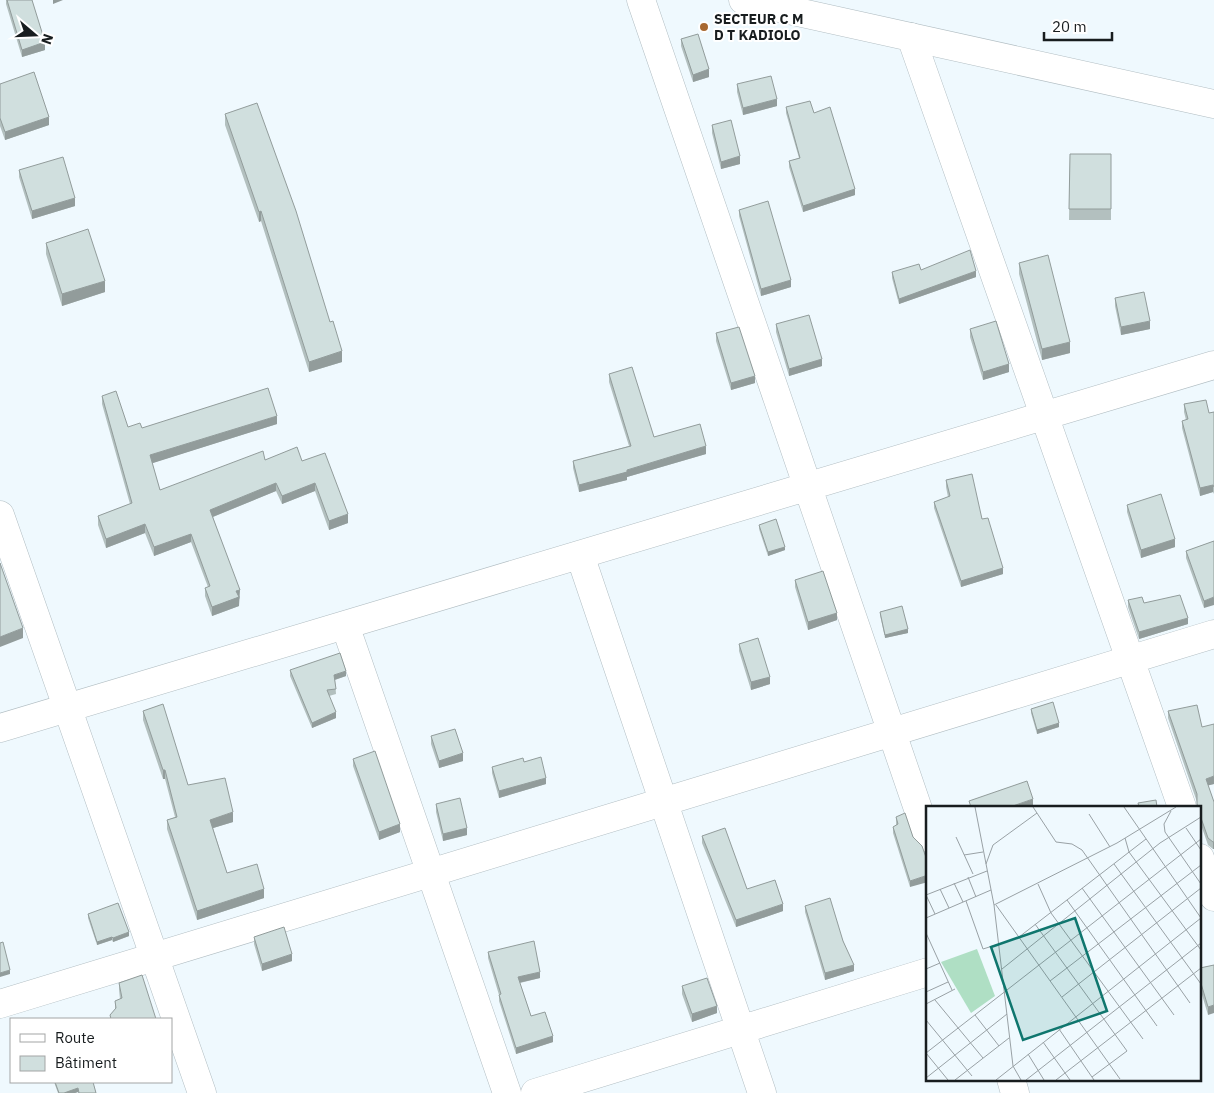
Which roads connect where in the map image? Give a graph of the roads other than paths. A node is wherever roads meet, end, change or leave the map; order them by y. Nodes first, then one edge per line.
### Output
1 (641, 0) edge
2 (743, 0) edge
3 (911, 37) junction
4 (1214, 104) edge
5 (1214, 365) edge
6 (1044, 416) junction
7 (807, 487) junction
8 (0, 514) edge
9 (580, 555) junction
10 (345, 625) junction
11 (1214, 634) edge
12 (1130, 659) junction
13 (67, 708) junction
14 (0, 728) edge
15 (892, 732) junction
16 (664, 802) junction
17 (1182, 806) edge
18 (926, 832) edge
19 (1202, 864) edge
20 (431, 873) junction
21 (1210, 889) edge
22 (155, 957) junction
23 (926, 973) edge
24 (0, 1004) edge
25 (740, 1030) junction
26 (1011, 1080) edge
27 (202, 1093) edge
28 (507, 1093) edge
29 (535, 1093) edge
30 (762, 1093) edge
31 (1015, 1093) edge

1 - 7 street
2 - 3 street
3 - 4 street
3 - 6 street
5 - 6 street
6 - 7 street
6 - 12 street
7 - 9 street
7 - 15 street
8 - 13 street
9 - 10 street
9 - 16 street
10 - 13 street
10 - 20 street
11 - 12 street
12 - 15 street
12 - 17 street
13 - 14 street
13 - 22 street
15 - 16 street
15 - 18 street
16 - 20 street
16 - 25 street
19 - 21 street
20 - 22 street
20 - 28 street
22 - 24 street
22 - 27 street
23 - 25 street
25 - 29 street
25 - 30 street
26 - 31 street

